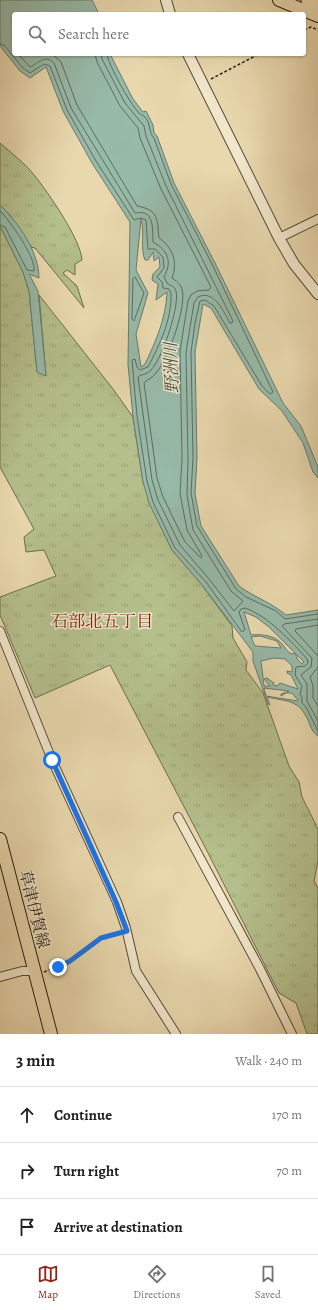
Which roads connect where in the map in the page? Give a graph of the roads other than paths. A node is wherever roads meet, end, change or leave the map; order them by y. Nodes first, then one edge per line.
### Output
1 (166, 0) edge
2 (279, 0) edge
3 (308, 0) edge
4 (318, 4) edge
5 (169, 12) edge
6 (318, 16) edge
7 (189, 56) edge
8 (318, 219) edge
9 (279, 238) junction
10 (318, 294) edge
11 (0, 631) edge
12 (178, 817) dead end
13 (0, 839) edge
14 (34, 970) junction
15 (0, 977) edge
16 (51, 1034) edge
17 (176, 1034) edge
18 (292, 1034) edge

1 - 5 street
2 - 6 main road
3 - 4 highway
7 - 9 street
8 - 9 street
9 - 10 street
11 - 17 street
12 - 18 street
13 - 14 main road, 草津伊賀線
14 - 15 street
14 - 16 main road, 草津伊賀線

